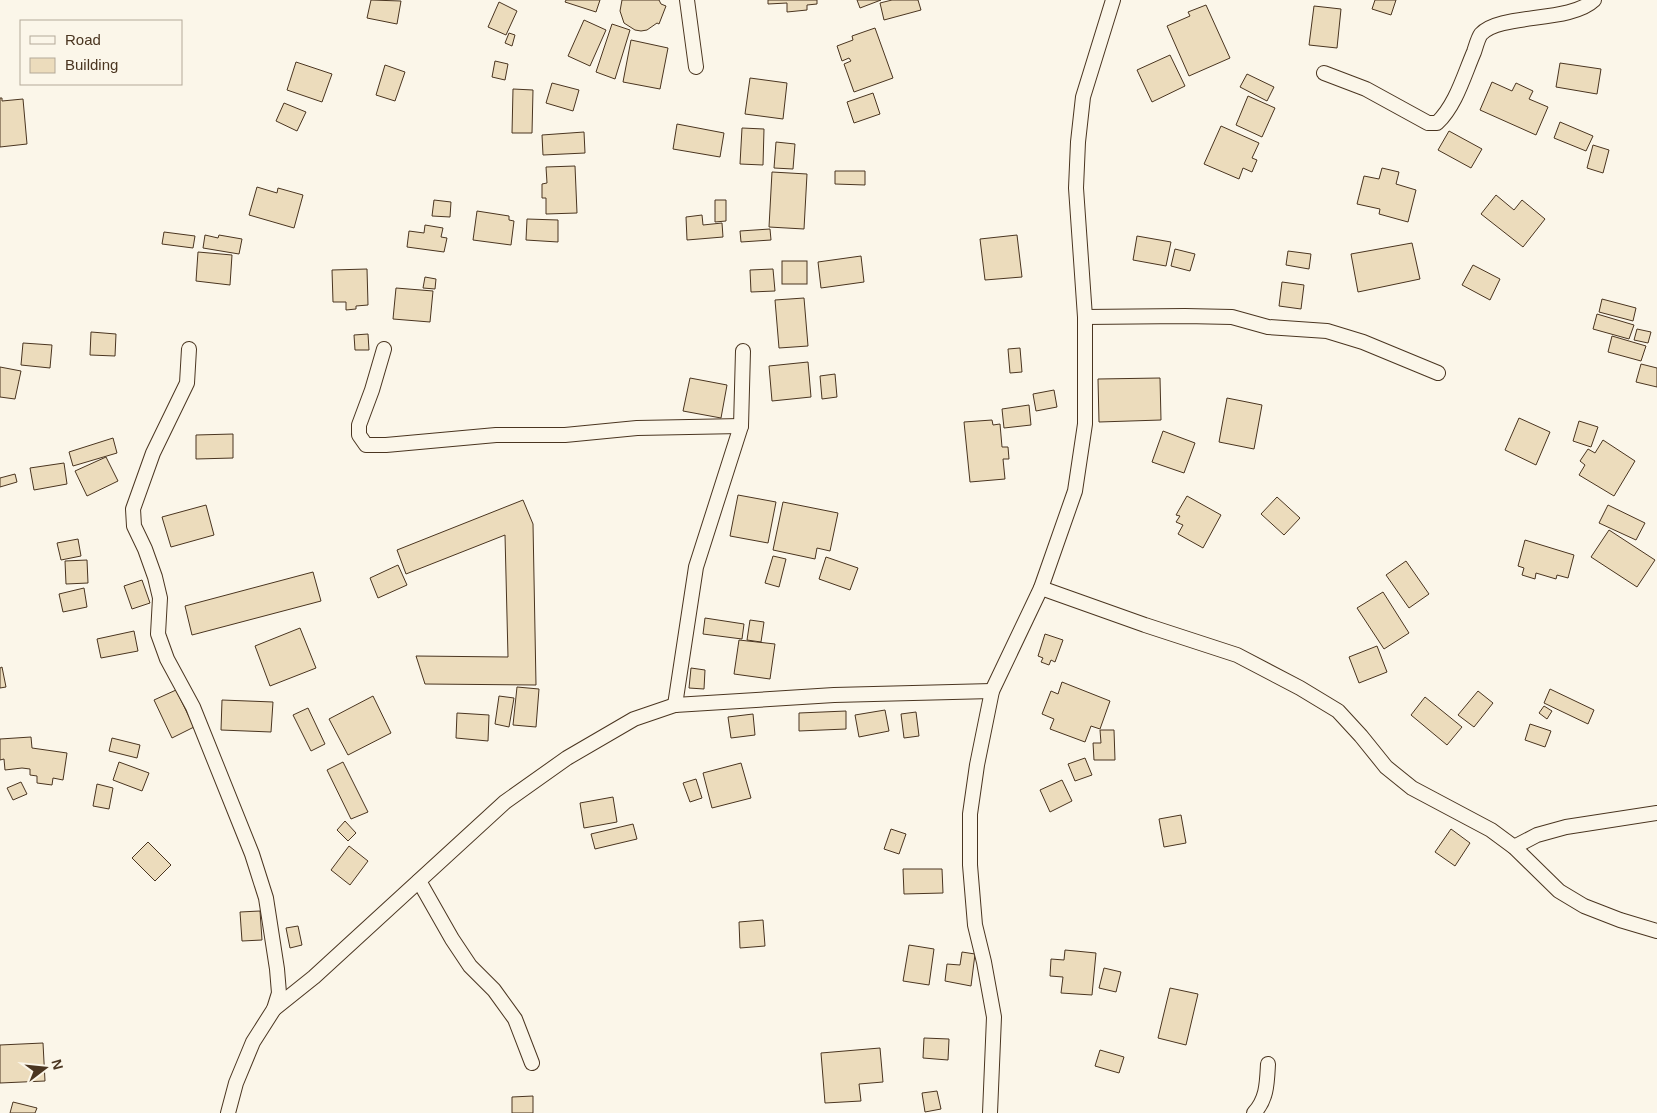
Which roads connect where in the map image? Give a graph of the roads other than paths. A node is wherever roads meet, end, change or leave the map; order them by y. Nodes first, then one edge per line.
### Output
1 (687, 0) edge
2 (1113, 0) edge
3 (1594, 0) edge
4 (696, 67) dead end
5 (1324, 73) dead end
6 (1085, 317) junction
7 (189, 349) dead end
8 (384, 349) dead end
9 (743, 350) dead end
10 (1438, 373) dead end
11 (741, 426) junction
12 (1041, 588) junction
13 (992, 691) junction
14 (675, 705) junction
15 (1657, 813) edge
16 (1514, 847) junction
17 (419, 881) junction
18 (1657, 930) edge
19 (274, 1009) junction
20 (532, 1064) dead end
21 (1268, 1064) dead end
22 (228, 1113) edge
23 (990, 1113) edge
24 (1254, 1113) edge

1 - 4 street
2 - 6 street
3 - 5 street
6 - 10 street
6 - 12 street
7 - 19 street
8 - 11 street
9 - 11 street
11 - 14 street
12 - 13 street
12 - 16 street
13 - 14 street
13 - 23 street
14 - 17 street
15 - 16 street
16 - 18 street
17 - 19 street
17 - 20 street
19 - 22 street
21 - 24 street

